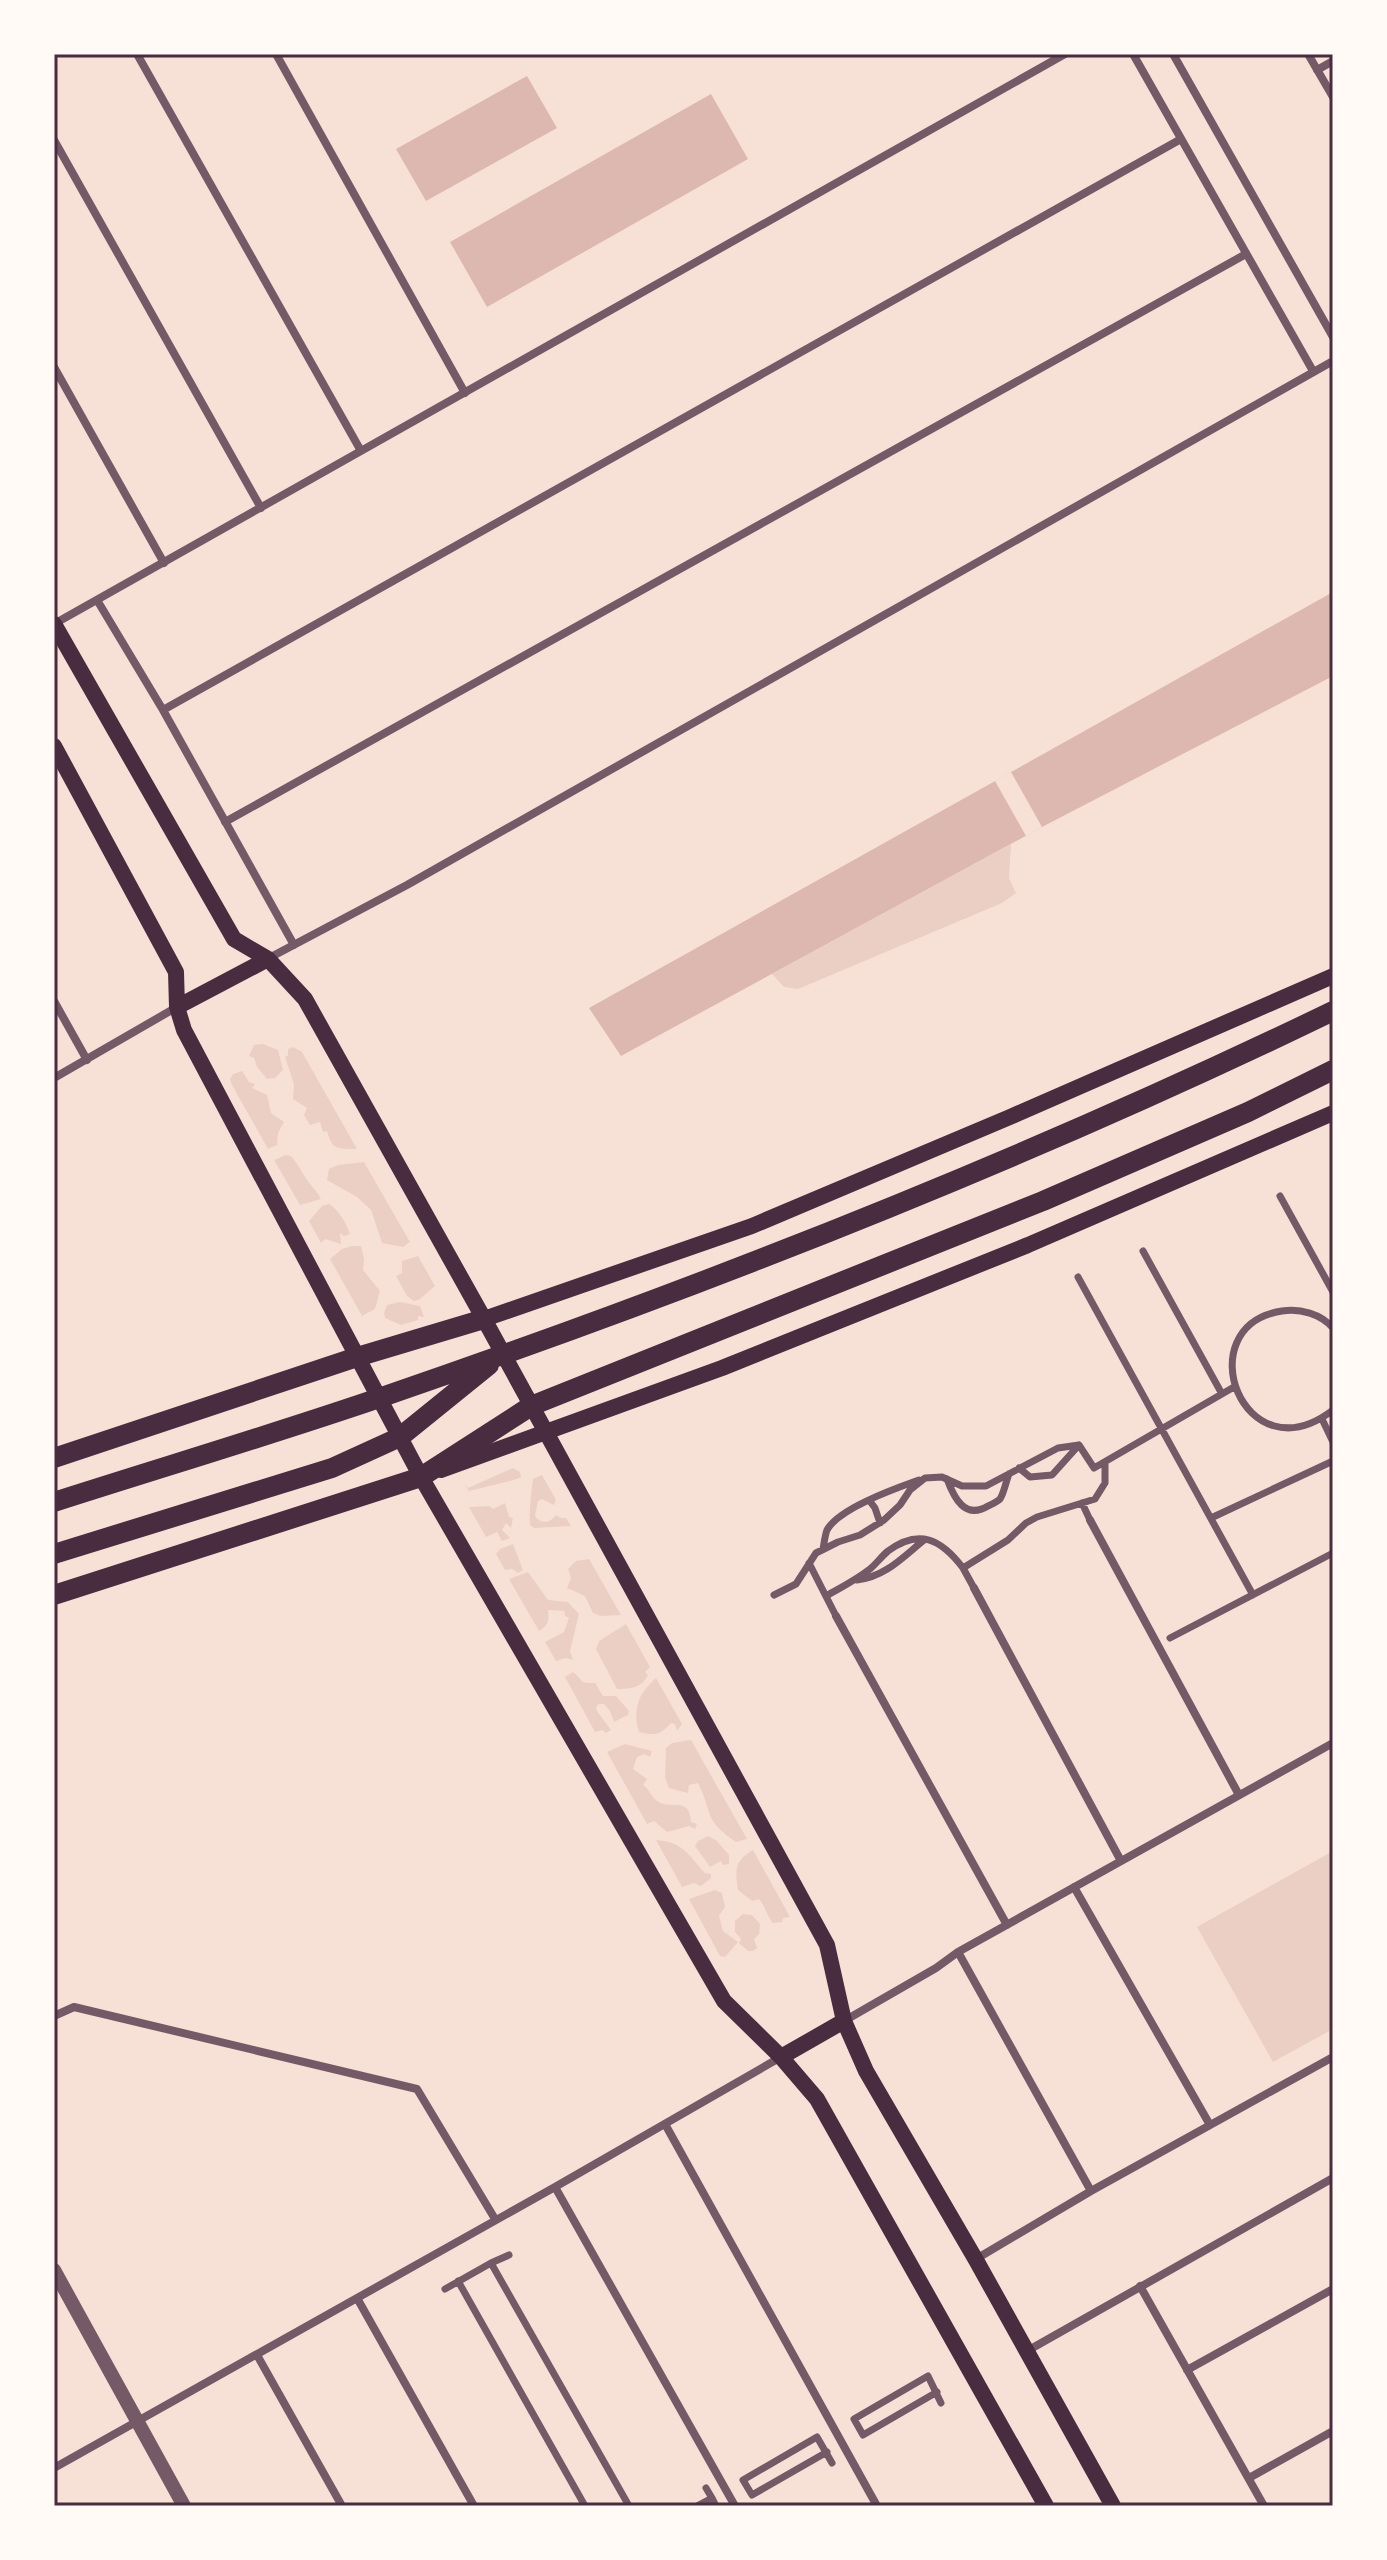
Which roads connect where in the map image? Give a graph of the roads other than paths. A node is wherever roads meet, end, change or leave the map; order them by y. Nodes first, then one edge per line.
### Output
1 (137, 54) edge
2 (276, 54) edge
3 (1065, 54) edge
4 (1133, 54) edge
5 (1173, 54) edge
6 (1308, 54) edge
7 (1333, 61) edge
8 (1317, 70) junction
9 (1333, 97) edge
10 (1181, 139) junction
11 (54, 140) edge
12 (1246, 254) junction
13 (1333, 337) edge
14 (1333, 361) edge
15 (54, 367) edge
16 (1313, 371) junction
17 (465, 393) junction
18 (361, 451) junction
19 (261, 508) junction
20 (164, 563) junction
21 (97, 600) junction
22 (54, 624) edge
23 (163, 710) junction
24 (54, 746) edge
25 (225, 822) junction
26 (294, 945) junction
27 (268, 959) junction
28 (1333, 976) edge
29 (54, 1001) edge
30 (177, 1007) junction
31 (1333, 1011) edge
32 (87, 1060) junction
33 (1333, 1070) edge
34 (54, 1078) edge
35 (1333, 1113) edge
36 (1280, 1196) dead end
37 (1143, 1251) dead end
38 (1078, 1277) dead end
39 (1333, 1292) edge
40 (484, 1319) junction
41 (1333, 1328) edge
42 (503, 1355) junction
43 (357, 1357) junction
44 (1234, 1387) junction
45 (1222, 1394) junction
46 (378, 1398) junction
47 (531, 1406) junction
48 (1333, 1410) edge
49 (1322, 1419) junction
50 (1161, 1429) junction
51 (546, 1432) junction
52 (400, 1437) junction
53 (1333, 1442) edge
54 (1079, 1445) junction
55 (54, 1458) edge
56 (1333, 1461) edge
57 (1105, 1462) junction
58 (1019, 1468) junction
59 (1009, 1474) junction
60 (421, 1477) junction
61 (925, 1478) junction
62 (947, 1479) junction
63 (869, 1500) junction
64 (54, 1502) edge
65 (1082, 1503) junction
66 (1211, 1518) junction
67 (1090, 1520) joint
68 (880, 1523) junction
69 (926, 1538) junction
70 (823, 1549) junction
71 (1333, 1553) edge
72 (54, 1554) edge
73 (809, 1563) junction
74 (963, 1568) junction
75 (855, 1580) junction
76 (974, 1588) joint
77 (54, 1595) edge
78 (774, 1595) dead end
79 (1253, 1595) junction
80 (826, 1596) junction
81 (836, 1616) joint
82 (1170, 1638) dead end
83 (1333, 1743) edge
84 (1239, 1795) junction
85 (1121, 1861) junction
86 (1074, 1887) junction
87 (1007, 1925) junction
88 (958, 1952) junction
89 (54, 2016) edge
90 (844, 2021) junction
91 (781, 2057) junction
92 (1333, 2057) edge
93 (665, 2124) junction
94 (1210, 2125) junction
95 (1333, 2178) edge
96 (555, 2187) junction
97 (1091, 2191) junction
98 (495, 2219) junction
99 (509, 2255) dead end
100 (976, 2260) junction
101 (491, 2263) junction
102 (54, 2270) edge
103 (458, 2281) junction
104 (1140, 2286) junction
105 (445, 2289) dead end
106 (1333, 2289) edge
107 (357, 2298) junction
108 (1027, 2351) junction
109 (257, 2355) junction
110 (1187, 2370) junction
111 (937, 2392) junction
112 (941, 2403) dead end
113 (136, 2422) junction
114 (1333, 2431) edge
115 (827, 2452) junction
116 (832, 2463) dead end
117 (54, 2468) edge
118 (1249, 2478) junction
119 (706, 2488) dead end
120 (714, 2502) edge
121 (184, 2506) edge
122 (342, 2506) edge
123 (474, 2506) edge
124 (585, 2506) edge
125 (629, 2506) edge
126 (697, 2506) edge
127 (735, 2506) edge
128 (877, 2506) edge
129 (1046, 2506) edge
130 (1113, 2506) edge
131 (1264, 2506) edge

1 - 18 street
2 - 17 street
3 - 17 street
4 - 10 street
5 - 13 street
6 - 8 street
7 - 8 street
8 - 9 street
10 - 12 street
10 - 23 street
11 - 19 street
12 - 16 street
12 - 25 street
14 - 16 street
15 - 20 street
16 - 26 street
17 - 18 street
18 - 19 street
19 - 20 street
20 - 21 street
21 - 22 street
21 - 23 street
22 - 27 main road
23 - 25 street
24 - 30 main road
25 - 26 street
26 - 27 street
27 - 30 main road
27 - 40 main road
28 - 40 main road
29 - 32 street
30 - 32 street
30 - 43 main road
31 - 42 main road
32 - 34 street
33 - 47 main road
35 - 51 main road
36 - 39 street
37 - 45 street
38 - 50 street
40 - 42 main road
40 - 43 main road
41 - 44 street
42 - 46 main road
42 - 47 main road
42 - 52 main road
43 - 46 main road
43 - 55 main road
44 - 45 street
44 - 49 street
45 - 50 street
46 - 52 main road
46 - 64 main road
47 - 51 main road
47 - 60 main road
48 - 49 street
49 - 53 street
50 - 57 street
50 - 66 street
51 - 60 main road
51 - 90 main road
52 - 60 main road
52 - 72 main road
54 - 57 street
54 - 58 street
54 - 58 street
56 - 66 street
57 - 65 street
58 - 59 street
59 - 62 street
59 - 62 street
60 - 77 main road
60 - 91 main road
61 - 62 street
61 - 63 street
61 - 68 street
63 - 68 street
63 - 70 street
65 - 67 street
65 - 74 street
66 - 79 street
67 - 84 street
68 - 70 street
69 - 74 street
69 - 75 street
69 - 75 street
70 - 73 street
71 - 79 street
73 - 78 street
73 - 80 street
74 - 76 street
75 - 80 street
76 - 85 street
79 - 82 street
80 - 81 street
81 - 87 street
83 - 84 street
84 - 85 street
85 - 86 street
86 - 87 street
86 - 94 street
87 - 88 street
88 - 90 street
88 - 97 street
89 - 98 street
90 - 91 main road
90 - 100 main road
91 - 93 street
91 - 129 main road
92 - 94 street
93 - 96 street
93 - 128 street
94 - 97 street
95 - 104 street
96 - 98 street
96 - 127 street
97 - 100 street
98 - 107 street
99 - 101 street
100 - 108 main road
101 - 103 street
101 - 125 street
102 - 113 street
103 - 105 street
103 - 124 street
104 - 108 street
104 - 110 street
106 - 110 street
107 - 109 street
107 - 123 street
108 - 130 main road
109 - 113 street
109 - 122 street
110 - 118 street
111 - 111 street
111 - 112 street
113 - 117 street
113 - 121 street
114 - 118 street
115 - 115 street
115 - 116 street
118 - 131 street
119 - 120 street
120 - 126 street

